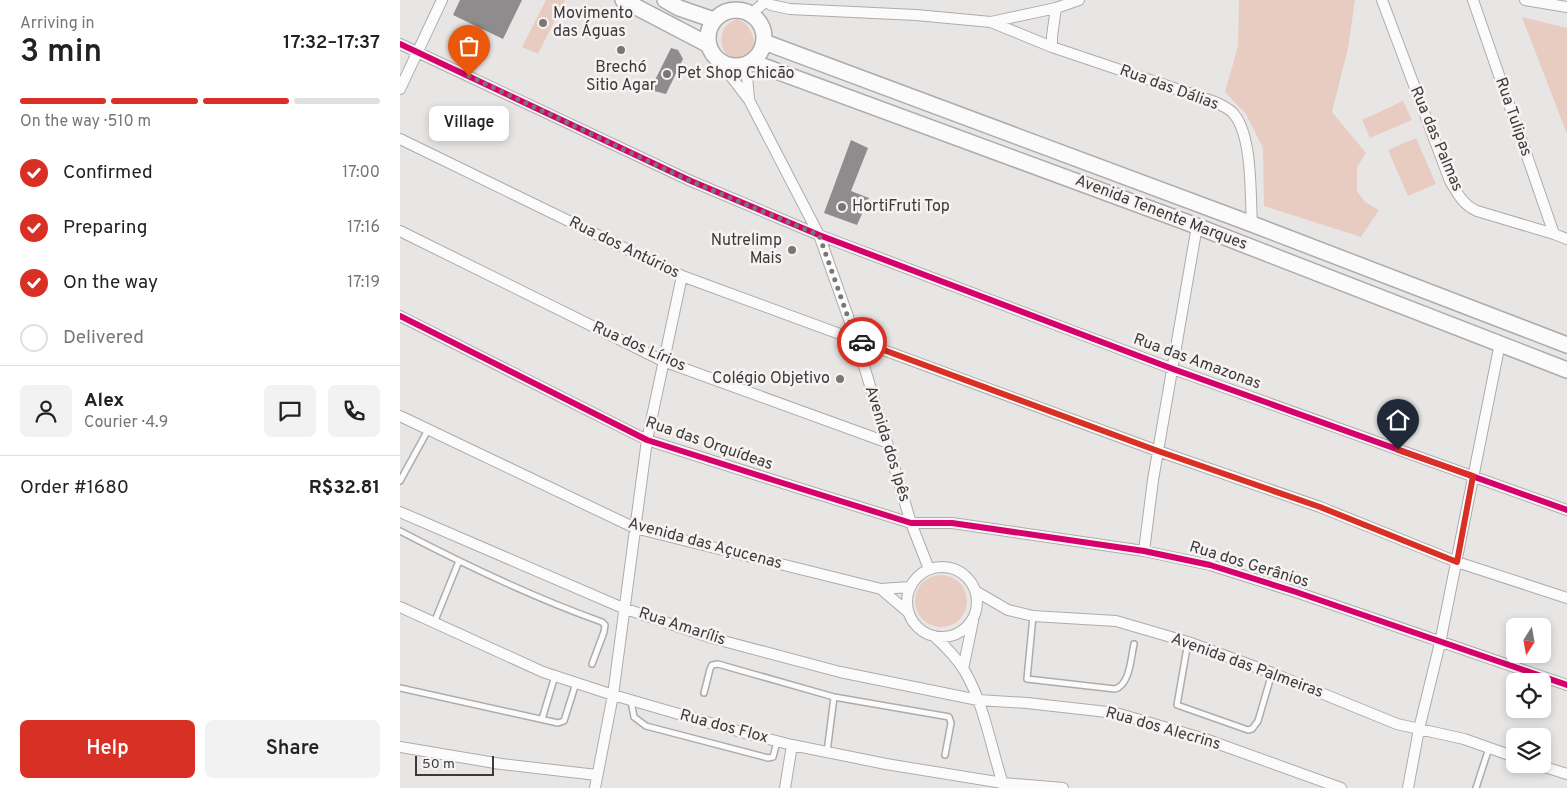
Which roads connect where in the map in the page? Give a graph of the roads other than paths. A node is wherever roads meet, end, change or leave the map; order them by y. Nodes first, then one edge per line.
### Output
1 (442, 0) edge
2 (623, 0) edge
3 (665, 0) edge
4 (1079, 0) edge
5 (1382, 0) edge
6 (1473, 0) edge
7 (1525, 0) edge
8 (764, 1) edge
9 (1567, 7) edge
10 (1056, 8) junction
11 (751, 14) junction
12 (714, 20) junction
13 (991, 22) junction
14 (764, 42) junction
15 (400, 44) edge
16 (708, 44) junction
17 (1052, 47) junction
18 (418, 52) junction
19 (720, 62) junction
20 (749, 63) junction
21 (400, 89) edge
22 (749, 100) junction
23 (400, 139) edge
24 (1252, 224) junction
25 (1196, 226) junction
26 (400, 232) edge
27 (1554, 234) junction
28 (819, 235) junction
29 (1567, 240) edge
30 (682, 276) junction
31 (400, 316) edge
32 (856, 340) junction
33 (1500, 343) junction
34 (1567, 345) edge
35 (663, 361) junction
36 (1173, 369) junction
37 (1567, 370) edge
38 (400, 416) edge
39 (428, 430) junction
40 (647, 440) junction
41 (886, 442) junction
42 (1158, 451) junction
43 (1473, 476) junction
44 (400, 481) edge
45 (1567, 510) edge
46 (400, 512) edge
47 (912, 523) junction
48 (635, 528) junction
49 (400, 531) edge
50 (1144, 550) junction
51 (459, 561) junction
52 (1457, 562) junction
53 (929, 569) junction
54 (910, 587) junction
55 (881, 589) junction
56 (976, 592) junction
57 (1567, 598) edge
58 (400, 607) edge
59 (623, 608) junction
60 (909, 613) junction
61 (1033, 616) junction
62 (973, 620) junction
63 (434, 624) junction
64 (934, 636) junction
65 (1188, 642) junction
66 (1440, 642) junction
67 (1134, 644) dead end
68 (592, 664) dead end
69 (963, 669) junction
70 (1272, 673) junction
71 (555, 676) junction
72 (576, 683) junction
73 (1567, 685) edge
74 (400, 688) edge
75 (704, 693) dead end
76 (613, 695) junction
77 (834, 697) junction
78 (630, 700) junction
79 (978, 700) junction
80 (542, 719) junction
81 (1419, 729) junction
82 (777, 741) junction
83 (792, 745) junction
84 (400, 747) edge
85 (1489, 748) junction
86 (827, 752) junction
87 (944, 754) dead end
88 (1506, 754) edge
89 (1551, 769) edge
90 (1567, 774) edge
91 (597, 776) junction
92 (1003, 786) edge
93 (595, 788) edge
94 (784, 788) edge
95 (1064, 788) edge
96 (1341, 788) edge
97 (1408, 788) edge
98 (1476, 788) edge

1 - 18 street
2 - 16 main road
3 - 12 main road
4 - 10 street
5 - 27 street, Rua das Palmas
6 - 27 street, Rua Tulipas
7 - 9 street
8 - 11 street
8 - 13 street
10 - 13 street
10 - 17 street
11 - 12 main road
11 - 14 main road
12 - 16 main road
13 - 17 street, Rua das Dálias
14 - 20 main road
14 - 24 main road, Avenida Tenente Marques
15 - 18 street, Rua das Amazonas
16 - 19 main road
17 - 24 street, Rua das Dálias
18 - 21 street
18 - 28 street, Rua das Amazonas
19 - 20 main road, Avenida Tenente Marques
19 - 22 street, Avenida dos Ipês
20 - 22 street, Avenida dos Ipês
20 - 25 main road, Avenida Tenente Marques
22 - 28 street, Avenida dos Ipês
23 - 30 street, Rua dos Antúrios
24 - 34 main road, Avenida Tenente Marques
25 - 33 main road, Avenida Tenente Marques
25 - 36 street
26 - 35 street, Rua dos Lírios
27 - 29 street, Rua das Palmas
28 - 32 street, Avenida dos Ipês
28 - 36 street, Rua das Amazonas
30 - 32 street, Rua dos Antúrios
30 - 35 street
31 - 40 street, Rua das Orquídeas
32 - 41 street, Avenida dos Ipês
32 - 42 street, Rua dos Antúrios
33 - 37 main road, Avenida Tenente Marques
33 - 43 street
35 - 40 street
35 - 41 street, Rua dos Lírios
36 - 42 street
36 - 43 street, Rua das Amazonas
38 - 39 street, Avenida das Açucenas
39 - 44 lane
39 - 48 street, Avenida das Açucenas
40 - 47 street, Rua das Orquídeas
40 - 48 street
41 - 47 street, Avenida dos Ipês
42 - 50 street
42 - 52 street, Rua dos Antúrios
43 - 45 street, Rua das Amazonas
43 - 52 street
46 - 59 street, Rua Amarílis
47 - 50 street, Rua dos Gerânios
47 - 53 street, Avenida dos Ipês
48 - 55 street, Avenida das Açucenas
48 - 59 street
49 - 51 lane
50 - 66 street, Rua dos Gerânios
51 - 63 lane
51 - 68 lane
52 - 57 street, Rua dos Antúrios
52 - 66 street
53 - 54 street
53 - 56 street
54 - 55 street, Avenida das Açucenas
54 - 60 street
55 - 60 street, Avenida das Açucenas
56 - 61 street, Avenida das Palmeiras
56 - 62 street
58 - 63 street, Rua dos Flox
59 - 76 street
59 - 79 street, Rua Amarílis
60 - 64 street
61 - 65 street, Avenida das Palmeiras
61 - 67 lane
62 - 64 street
62 - 69 street
63 - 71 street, Rua dos Flox
64 - 69 street
65 - 70 street, Avenida das Palmeiras
65 - 70 lane
66 - 73 street, Rua dos Gerânios
66 - 81 street
69 - 79 street
70 - 81 street, Avenida das Palmeiras
71 - 72 street, Rua dos Flox
71 - 80 lane
72 - 76 street, Rua dos Flox
72 - 80 lane
74 - 80 lane
75 - 77 lane
76 - 78 street, Rua dos Flox
76 - 91 street
77 - 86 lane
77 - 87 lane
78 - 82 street, Rua dos Flox
78 - 82 lane
79 - 92 street
79 - 96 street, Rua dos Alecrins
81 - 85 street, Avenida das Palmeiras
81 - 97 street
82 - 83 street, Rua dos Flox
83 - 86 street, Rua dos Flox
83 - 94 street
84 - 91 street
85 - 88 street, Avenida das Palmeiras
85 - 98 lane
86 - 92 street, Rua dos Flox
89 - 90 street
91 - 93 street
92 - 95 street, Rua dos Flox

